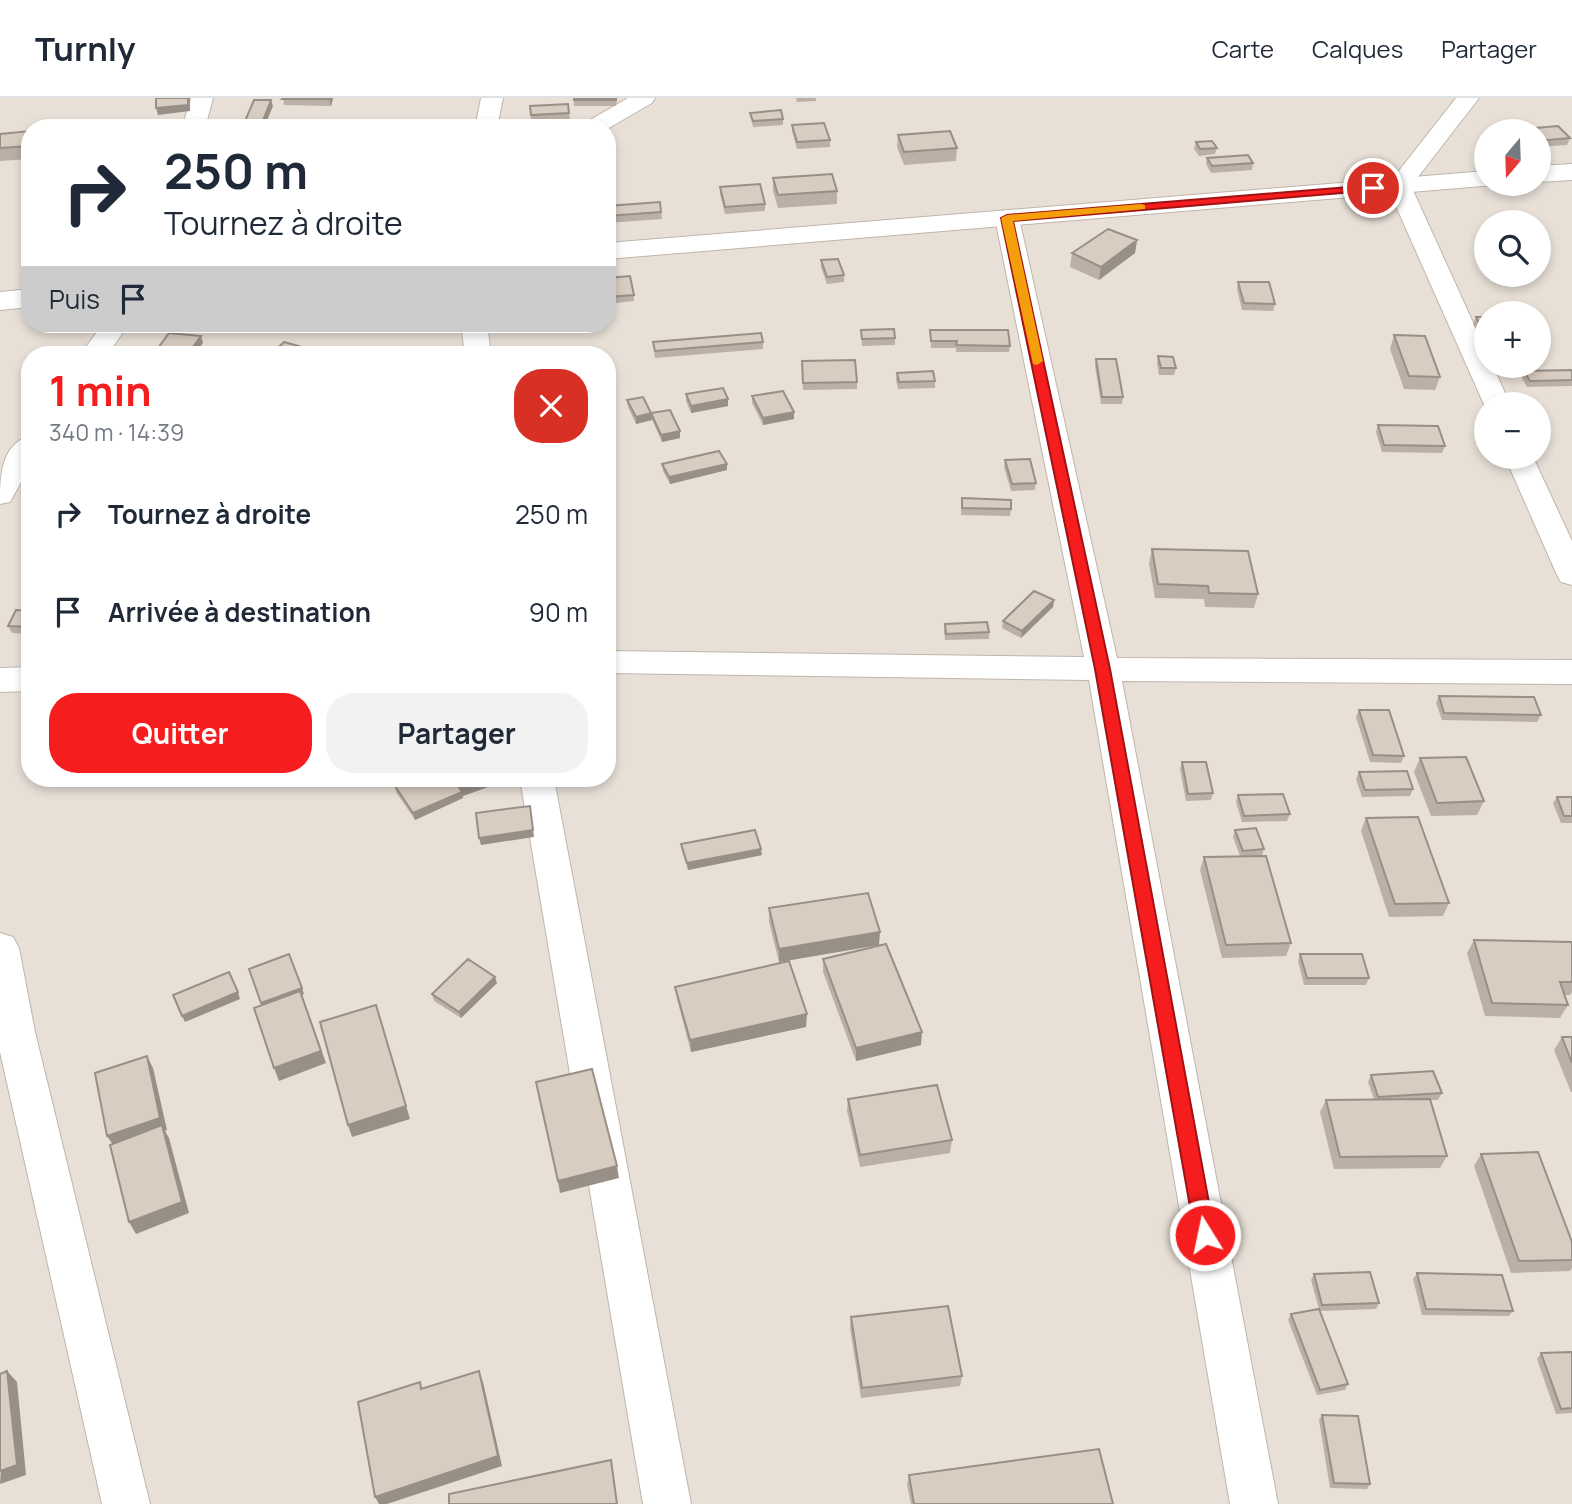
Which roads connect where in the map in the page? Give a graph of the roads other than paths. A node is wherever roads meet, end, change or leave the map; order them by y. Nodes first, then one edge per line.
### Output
1 (202, 98) edge
2 (492, 98) edge
3 (644, 98) edge
4 (1468, 98) edge
5 (196, 119) edge
6 (488, 119) edge
7 (608, 119) edge
8 (1572, 172) edge
9 (1551, 173) edge
10 (1474, 180) edge
11 (1399, 186) junction
12 (1007, 218) junction
13 (616, 250) edge
14 (21, 299) edge
15 (0, 301) edge
16 (1491, 392) edge
17 (21, 458) edge
18 (1524, 469) edge
19 (0, 495) edge
20 (1572, 575) edge
21 (616, 662) edge
22 (1103, 669) junction
23 (1572, 672) edge
24 (21, 679) edge
25 (0, 680) edge
26 (538, 787) edge
27 (0, 948) edge
28 (8, 1032) edge
29 (126, 1504) edge
30 (667, 1504) edge
31 (1254, 1504) edge

1 - 5 street
2 - 6 street
3 - 7 street
4 - 11 street
8 - 9 street
10 - 11 street
11 - 12 street
11 - 16 street
12 - 13 street
12 - 22 street
14 - 15 street
17 - 19 street
18 - 20 street
21 - 22 street
22 - 23 street
22 - 31 street
24 - 25 street
26 - 30 street
27 - 28 street
28 - 29 street

